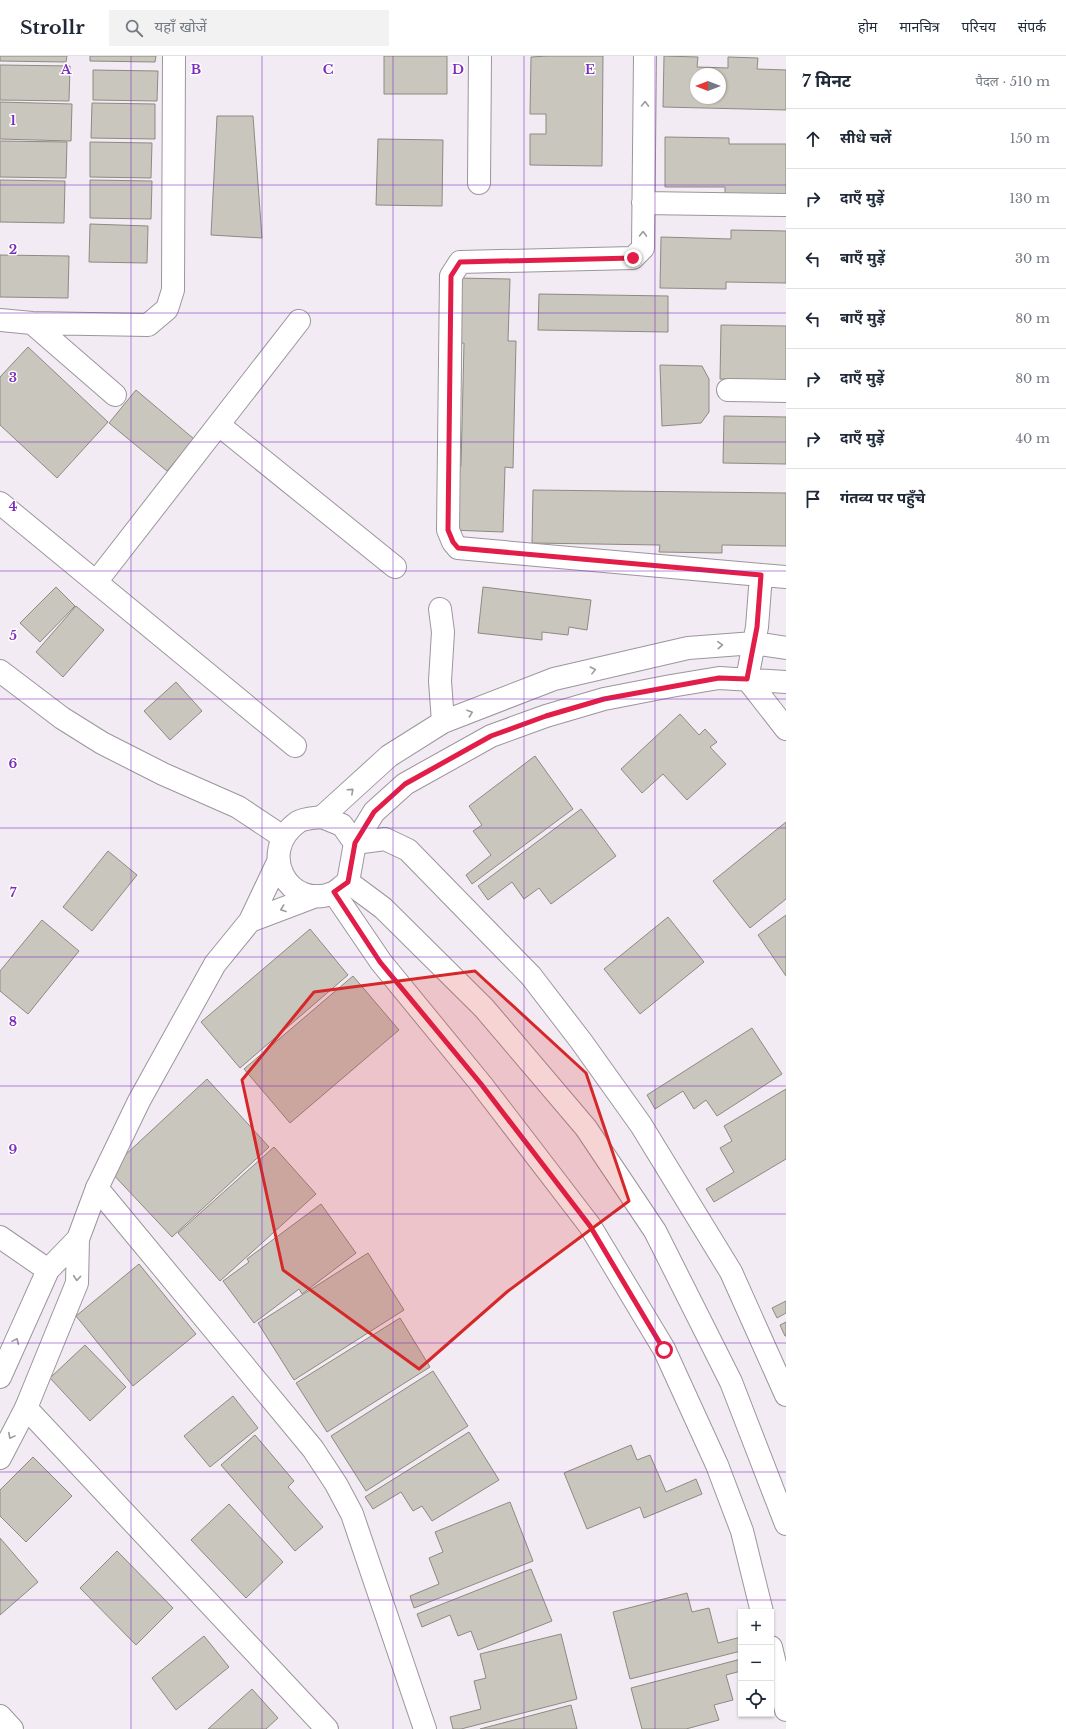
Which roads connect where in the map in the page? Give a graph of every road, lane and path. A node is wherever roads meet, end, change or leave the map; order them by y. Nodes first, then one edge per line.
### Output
1 (174, 56) edge
2 (480, 56) edge
3 (645, 56) edge
4 (479, 183) dead end
5 (644, 203) junction
6 (786, 205) edge
7 (0, 320) edge
8 (299, 321) dead end
9 (32, 323) junction
10 (728, 390) dead end
11 (786, 391) edge
12 (115, 395) dead end
13 (218, 425) junction
14 (0, 503) edge
15 (395, 567) dead end
16 (761, 575) junction
17 (786, 577) edge
18 (96, 582) junction
19 (440, 609) dead end
20 (754, 643) junction
21 (786, 648) edge
22 (0, 671) edge
23 (747, 679) junction
24 (786, 682) edge
25 (443, 722) junction
26 (785, 726) edge
27 (295, 746) dead end
28 (322, 817) junction
29 (283, 837) junction
30 (355, 843) junction
31 (278, 862) junction
32 (333, 890) junction
33 (250, 921) junction
34 (96, 1188) junction
35 (0, 1237) edge
36 (78, 1239) junction
37 (48, 1270) junction
38 (0, 1377) edge
39 (786, 1396) edge
40 (26, 1408) junction
41 (0, 1458) edge
42 (786, 1524) edge
43 (761, 1609) edge
44 (774, 1660) edge
45 (786, 1710) edge
46 (0, 1716) edge
47 (12, 1729) edge
48 (327, 1729) edge
49 (425, 1729) edge

1 - 9 street
2 - 4 street
5 -> 3 street
5 - 6 street
16 -> 5 street
7 - 9 street
8 - 13 street
9 - 12 street
10 - 11 street
13 - 15 street
13 - 18 street
14 - 18 street
16 - 17 street
16 - 20 street
18 - 27 street
19 - 25 street
20 - 21 street
20 - 23 street
25 -> 20 street
22 - 29 street
23 - 24 street
23 - 26 street
23 - 30 street
28 -> 25 street
28 - 29 street
28 - 30 street
29 - 31 street
30 - 32 street
30 - 39 street
31 - 32 street
31 - 33 street
32 -> 33 street
32 - 42 street
32 - 43 street
33 - 34 street
34 - 36 street
34 - 49 street
35 - 37 street
36 - 37 street
36 -> 40 street
38 -> 37 street
40 -> 41 street
40 - 48 street
44 - 45 street
46 - 47 street

